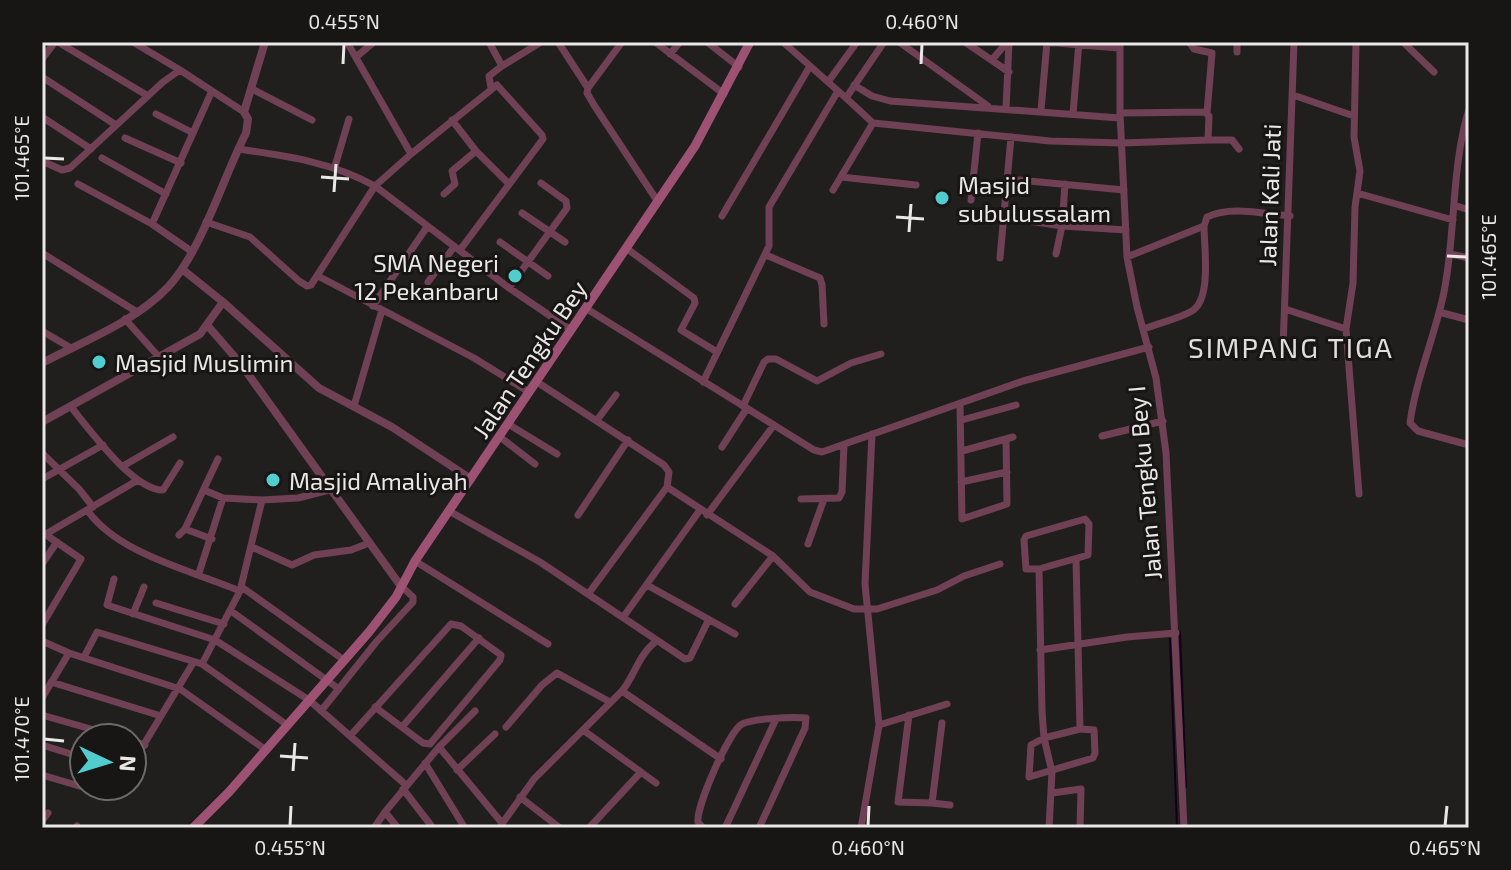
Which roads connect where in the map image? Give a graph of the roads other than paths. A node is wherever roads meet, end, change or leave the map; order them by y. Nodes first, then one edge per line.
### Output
1 (57, 42) edge
2 (133, 42) edge
3 (265, 42) edge
4 (347, 42) edge
5 (374, 42) edge
6 (489, 42) edge
7 (541, 42) edge
8 (558, 42) edge
9 (622, 42) edge
10 (655, 42) edge
11 (680, 42) edge
12 (707, 42) edge
13 (750, 42) edge
14 (783, 42) edge
15 (857, 42) edge
16 (884, 42) edge
17 (899, 42) edge
18 (965, 42) edge
19 (1008, 42) edge
20 (1046, 42) edge
21 (1189, 42) edge
22 (1237, 42) edge
23 (1294, 42) edge
24 (1356, 42) edge
25 (1403, 42) edge
26 (1078, 43) edge
27 (1120, 45) edge
28 (794, 46) edge
29 (1237, 52) dead end
30 (670, 54) junction
31 (356, 57) junction
32 (42, 59) edge
33 (992, 60) junction
34 (502, 66) junction
35 (810, 66) junction
36 (739, 67) junction
37 (180, 70) junction
38 (1009, 72) junction
39 (1434, 72) dead end
40 (42, 77) edge
41 (828, 82) junction
42 (854, 85) junction
43 (491, 88) junction
44 (588, 88) junction
45 (252, 89) junction
46 (838, 91) junction
47 (211, 93) junction
48 (724, 94) junction
49 (1293, 95) junction
50 (148, 96) junction
51 (846, 98) junction
52 (989, 107) junction
53 (1006, 109) junction
54 (1469, 109) edge
55 (1041, 110) junction
56 (244, 112) junction
57 (1207, 113) junction
58 (156, 114) dead end
59 (1073, 114) junction
60 (1120, 116) junction
61 (1354, 116) junction
62 (42, 117) edge
63 (349, 119) dead end
64 (312, 120) dead end
65 (452, 120) junction
66 (873, 123) junction
67 (116, 125) junction
68 (193, 133) junction
69 (978, 133) junction
70 (1011, 137) junction
71 (125, 138) dead end
72 (1208, 140) junction
73 (1465, 140) edge
74 (1122, 143) junction
75 (91, 149) junction
76 (238, 149) junction
77 (1239, 149) dead end
78 (476, 151) junction
79 (411, 154) junction
80 (102, 158) dead end
81 (42, 161) edge
82 (181, 163) junction
83 (335, 166) junction
84 (841, 177) junction
85 (1008, 179) junction
86 (541, 183) dead end
87 (78, 184) dead end
88 (509, 184) junction
89 (1065, 184) junction
90 (916, 185) dead end
91 (375, 186) junction
92 (833, 190) dead end
93 (1124, 190) junction
94 (1357, 193) junction
95 (166, 194) junction
96 (444, 194) dead end
97 (971, 200) dead end
98 (658, 202) junction
99 (1454, 205) junction
100 (1469, 210) edge
101 (522, 213) dead end
102 (722, 216) dead end
103 (1290, 216) junction
104 (1003, 217) junction
105 (1453, 220) junction
106 (206, 222) junction
107 (152, 224) junction
108 (1062, 226) junction
109 (1204, 226) junction
110 (427, 227) junction
111 (1126, 230) junction
112 (549, 231) junction
113 (500, 242) dead end
114 (565, 242) dead end
115 (457, 248) junction
116 (626, 248) junction
117 (191, 251) junction
118 (42, 253) edge
119 (1056, 254) dead end
120 (1450, 254) junction
121 (766, 255) junction
122 (1127, 257) junction
123 (1000, 258) dead end
124 (1469, 258) edge
125 (528, 260) junction
126 (182, 269) junction
127 (318, 276) junction
128 (548, 276) dead end
129 (428, 282) dead end
130 (509, 288) junction
131 (223, 302) junction
132 (373, 306) junction
133 (587, 309) junction
134 (1285, 309) junction
135 (382, 310) junction
136 (137, 312) junction
137 (1439, 312) junction
138 (125, 319) junction
139 (1469, 320) edge
140 (824, 324) dead end
141 (208, 326) junction
142 (1144, 329) junction
143 (1346, 329) junction
144 (571, 330) junction
145 (42, 331) edge
146 (1149, 347) junction
147 (71, 348) junction
148 (1283, 349) dead end
149 (717, 352) junction
150 (881, 354) dead end
151 (159, 357) junction
152 (42, 363) edge
153 (537, 382) junction
154 (703, 382) junction
155 (529, 392) junction
156 (616, 395) dead end
157 (960, 404) junction
158 (1016, 405) dead end
159 (354, 406) junction
160 (71, 407) junction
161 (745, 407) junction
162 (597, 420) junction
163 (962, 420) junction
164 (1163, 421) junction
165 (42, 422) edge
166 (508, 424) junction
167 (774, 425) junction
168 (872, 434) junction
169 (1469, 435) edge
170 (1102, 436) dead end
171 (173, 437) dead end
172 (500, 437) junction
173 (628, 440) junction
174 (1466, 444) edge
175 (103, 445) junction
176 (844, 445) junction
177 (722, 447) dead end
178 (962, 451) junction
179 (42, 453) edge
180 (557, 454) dead end
181 (218, 459) dead end
182 (180, 463) dead end
183 (535, 464) dead end
184 (123, 466) junction
185 (60, 469) junction
186 (1007, 472) junction
187 (42, 479) edge
188 (471, 479) junction
189 (138, 480) junction
190 (961, 482) junction
191 (667, 487) junction
192 (333, 489) junction
193 (204, 490) junction
194 (1359, 494) dead end
195 (223, 498) junction
196 (801, 499) dead end
197 (824, 499) junction
198 (262, 500) junction
199 (90, 509) junction
200 (449, 511) junction
201 (703, 512) junction
202 (578, 515) dead end
203 (44, 533) edge
204 (212, 539) junction
205 (57, 542) junction
206 (369, 543) junction
207 (808, 544) dead end
208 (252, 547) junction
209 (773, 556) junction
210 (1076, 560) junction
211 (415, 561) junction
212 (42, 564) edge
213 (1000, 564) dead end
214 (1039, 569) junction
215 (199, 573) junction
216 (114, 579) dead end
217 (400, 585) junction
218 (647, 585) junction
219 (144, 587) dead end
220 (240, 591) junction
221 (589, 593) junction
222 (156, 603) dead end
223 (735, 604) dead end
224 (866, 610) junction
225 (231, 611) junction
226 (133, 614) junction
227 (624, 616) junction
228 (708, 621) junction
229 (224, 624) junction
230 (42, 625) edge
231 (1176, 633) junction
232 (735, 634) dead end
233 (479, 638) junction
234 (215, 640) junction
235 (42, 641) edge
236 (655, 642) junction
237 (1079, 643) junction
238 (548, 644) dead end
239 (1040, 650) junction
240 (69, 653) junction
241 (84, 657) junction
242 (344, 660) junction
243 (198, 664) junction
244 (327, 679) junction
245 (51, 682) junction
246 (180, 689) junction
247 (339, 689) junction
248 (622, 691) junction
249 (42, 698) edge
250 (309, 700) junction
251 (610, 702) junction
252 (947, 704) dead end
253 (375, 707) junction
254 (321, 711) junction
255 (475, 711) dead end
256 (42, 715) edge
257 (909, 715) junction
258 (161, 716) junction
259 (776, 719) junction
260 (68, 722) edge
261 (942, 723) dead end
262 (287, 725) junction
263 (879, 725) junction
264 (402, 727) junction
265 (506, 727) dead end
266 (1080, 729) junction
267 (583, 730) junction
268 (495, 734) dead end
269 (350, 736) junction
270 (1044, 738) junction
271 (148, 740) edge
272 (42, 745) edge
273 (439, 747) junction
274 (266, 750) junction
275 (68, 753) edge
276 (721, 759) junction
277 (425, 763) junction
278 (457, 770) junction
279 (641, 772) junction
280 (1052, 772) junction
281 (42, 775) edge
282 (68, 782) edge
283 (656, 783) dead end
284 (404, 787) junction
285 (1052, 793) junction
286 (520, 797) junction
287 (932, 803) junction
288 (950, 805) dead end
289 (385, 812) junction
290 (48, 813) dead end
291 (42, 821) edge
292 (463, 825) dead end
293 (500, 826) edge
294 (193, 828) edge
295 (374, 828) edge
296 (398, 828) edge
297 (433, 828) edge
298 (560, 828) edge
299 (589, 828) edge
300 (703, 828) edge
301 (725, 828) edge
302 (759, 828) edge
303 (861, 828) edge
304 (1049, 828) edge
305 (1080, 828) edge
306 (1184, 828) edge

1 - 32 street
1 - 50 street
2 - 37 street
3 - 45 street
4 - 31 street
5 - 31 street
6 - 34 street
7 - 34 street
8 - 44 street
9 - 44 street
10 - 30 street
11 - 30 street
12 - 36 street
13 - 36 main road, Jalan Tengku Bey
14 - 28 street
15 - 41 street
16 - 42 street
17 - 52 street
18 - 33 street
19 - 33 street
19 - 38 street
20 - 26 street
20 - 55 street
21 - 57 street
22 - 29 street
23 - 49 street, Jalan Kali Jati
24 - 61 street
25 - 39 street
26 - 27 street
26 - 59 street
27 - 60 street, Jalan Tengku Bey I
28 - 35 street
30 - 48 street
31 - 79 street
33 - 38 street
34 - 43 street
35 - 41 street
35 - 102 street
36 - 48 main road, Jalan Tengku Bey
37 - 47 street
37 - 50 street
38 - 53 street
40 - 67 street
41 - 46 street
42 - 51 street
42 - 52 street
43 - 65 street
43 - 88 street
44 - 98 street
45 - 56 street
45 - 64 street
46 - 51 street
46 - 121 street
47 - 56 street
47 - 68 street
48 - 98 main road, Jalan Tengku Bey
49 - 61 street
49 - 103 street, Jalan Kali Jati
50 - 67 street
51 - 66 street
52 - 53 street
53 - 55 street
54 - 73 street
55 - 59 street
56 - 76 street
57 - 60 street
57 - 72 street
58 - 68 street
59 - 60 street
60 - 74 street, Jalan Tengku Bey I
61 - 94 street
62 - 75 street
63 - 83 street
65 - 78 street
65 - 79 street
66 - 69 street
66 - 84 street
67 - 75 street
68 - 82 street
69 - 70 street
69 - 97 street
70 - 74 street
70 - 85 street
71 - 82 street
72 - 74 street
72 - 77 street
73 - 99 street
74 - 93 street, Jalan Tengku Bey I
75 - 81 street
76 - 83 street
76 - 106 street
78 - 88 street
78 - 96 street
79 - 91 street
80 - 95 street
82 - 95 street
83 - 91 street
84 - 90 street
84 - 92 street
85 - 89 street
85 - 104 street
86 - 112 street
87 - 107 street
88 - 115 street
89 - 93 street
89 - 108 street
91 - 110 street
91 - 127 street
93 - 111 street, Jalan Tengku Bey I
94 - 105 street
94 - 143 street
95 - 107 street
98 - 116 main road, Jalan Tengku Bey
99 - 100 street
99 - 105 street
101 - 112 street
103 - 109 street
103 - 134 street, Jalan Kali Jati
104 - 108 street
104 - 123 street
105 - 120 street
106 - 117 street
106 - 127 street
107 - 117 street
108 - 111 street
108 - 119 street
109 - 122 street
109 - 142 street
110 - 115 street
110 - 132 street
111 - 122 street, Jalan Tengku Bey I
112 - 114 street
112 - 125 street
113 - 125 street
115 - 129 street
115 - 130 street
116 - 133 main road, Jalan Tengku Bey
116 - 149 street
117 - 126 street
118 - 136 street
120 - 124 street
120 - 137 street
121 - 140 street
121 - 149 street
122 - 142 street, Jalan Tengku Bey I
125 - 128 street
125 - 130 street
126 - 131 street
126 - 136 street
127 - 132 street
130 - 144 street
131 - 141 street
131 - 159 street
132 - 135 street
133 - 144 main road, Jalan Tengku Bey
133 - 154 street
134 - 143 street
134 - 148 street, Jalan Kali Jati
135 - 155 street
135 - 159 street
136 - 138 street
137 - 139 street
137 - 174 street
138 - 147 street
138 - 151 street
141 - 151 street
141 - 192 street
142 - 146 street, Jalan Tengku Bey I
143 - 194 street
144 - 153 main road, Jalan Tengku Bey
145 - 147 street
146 - 157 street
146 - 164 street, Jalan Tengku Bey I
147 - 152 street
149 - 154 street
150 - 161 street
151 - 160 street
153 - 155 main road, Jalan Tengku Bey
153 - 162 street
154 - 161 street
155 - 166 main road, Jalan Tengku Bey
156 - 162 street
157 - 163 street
157 - 168 street
158 - 163 street
159 - 188 street
160 - 165 street
160 - 175 street
161 - 167 street
161 - 177 street
162 - 173 street
163 - 178 street
164 - 170 street
164 - 231 street, Jalan Tengku Bey I
166 - 172 main road, Jalan Tengku Bey
166 - 180 street
167 - 176 street
167 - 201 street
168 - 176 street
168 - 224 street
169 - 174 street
171 - 184 street
172 - 183 street
172 - 188 main road, Jalan Tengku Bey
173 - 191 street
173 - 202 street
175 - 184 street
175 - 185 street
176 - 197 street
178 - 186 street
178 - 190 street
179 - 185 street
181 - 193 street
182 - 189 street
184 - 189 street
185 - 187 street
185 - 199 street
186 - 190 street
186 - 190 street
188 - 200 main road, Jalan Tengku Bey
189 - 199 street
191 - 201 street
191 - 221 street
192 - 198 street
192 - 206 street
193 - 195 street
193 - 204 street
195 - 198 street
195 - 204 street
196 - 197 street
197 - 207 street
198 - 208 street
199 - 203 street
199 - 215 street
200 - 211 main road, Jalan Tengku Bey
200 - 221 street
201 - 209 street
201 - 218 street
203 - 205 street
204 - 215 street
205 - 212 street
205 - 230 street
206 - 208 street
206 - 217 street
208 - 220 street
209 - 223 street
209 - 224 street
210 - 214 street
210 - 214 street
210 - 237 street
211 - 217 main road, Jalan Tengku Bey
211 - 238 street
213 - 224 street
214 - 239 street
215 - 220 street
216 - 226 street
217 - 242 main road, Jalan Tengku Bey
217 - 247 street
218 - 227 street
218 - 228 street
219 - 226 street
220 - 225 street
220 - 242 street
221 - 227 street
222 - 229 street
224 - 263 street
225 - 229 street
225 - 244 street
226 - 234 street
227 - 236 street
228 - 232 street
228 - 236 street
229 - 234 street
231 - 237 street
231 - 306 street, Jalan Tengku Bey I
233 - 253 street
233 - 264 street
233 - 264 street
234 - 243 street
234 - 250 street
235 - 240 street
236 - 248 street
237 - 239 street
237 - 266 street
239 - 270 street
240 - 241 street
240 - 245 street
241 - 243 street
241 - 246 street
242 - 244 main road, Jalan Tengku Bey
243 - 246 street
243 - 262 street
244 - 247 street
244 - 250 main road, Jalan Tengku Bey
245 - 249 street
245 - 258 street
246 - 258 street
246 - 274 street
247 - 254 street
248 - 251 street
248 - 276 street
250 - 254 street
250 - 262 main road, Jalan Tengku Bey
251 - 265 street
251 - 267 street
252 - 257 street
253 - 264 street
253 - 269 street
254 - 269 street
255 - 273 street
256 - 260 street
257 - 263 street
257 - 287 street
258 - 271 street
259 - 276 street
259 - 301 street
259 - 302 street
261 - 287 street
262 - 274 main road, Jalan Tengku Bey
263 - 303 street
266 - 270 street
266 - 280 street
267 - 279 street
267 - 286 street
268 - 278 street
269 - 284 street
270 - 280 street
270 - 280 street
272 - 275 street
273 - 277 street
273 - 278 street
274 - 294 main road, Jalan Tengku Bey
276 - 300 street
277 - 284 street
277 - 292 street
278 - 293 street
279 - 283 street
279 - 299 street
280 - 285 street
281 - 282 street
284 - 289 street
284 - 297 street
285 - 304 street
285 - 305 street
286 - 293 street
286 - 298 street
287 - 288 street
289 - 295 street
289 - 296 street
290 - 291 street

